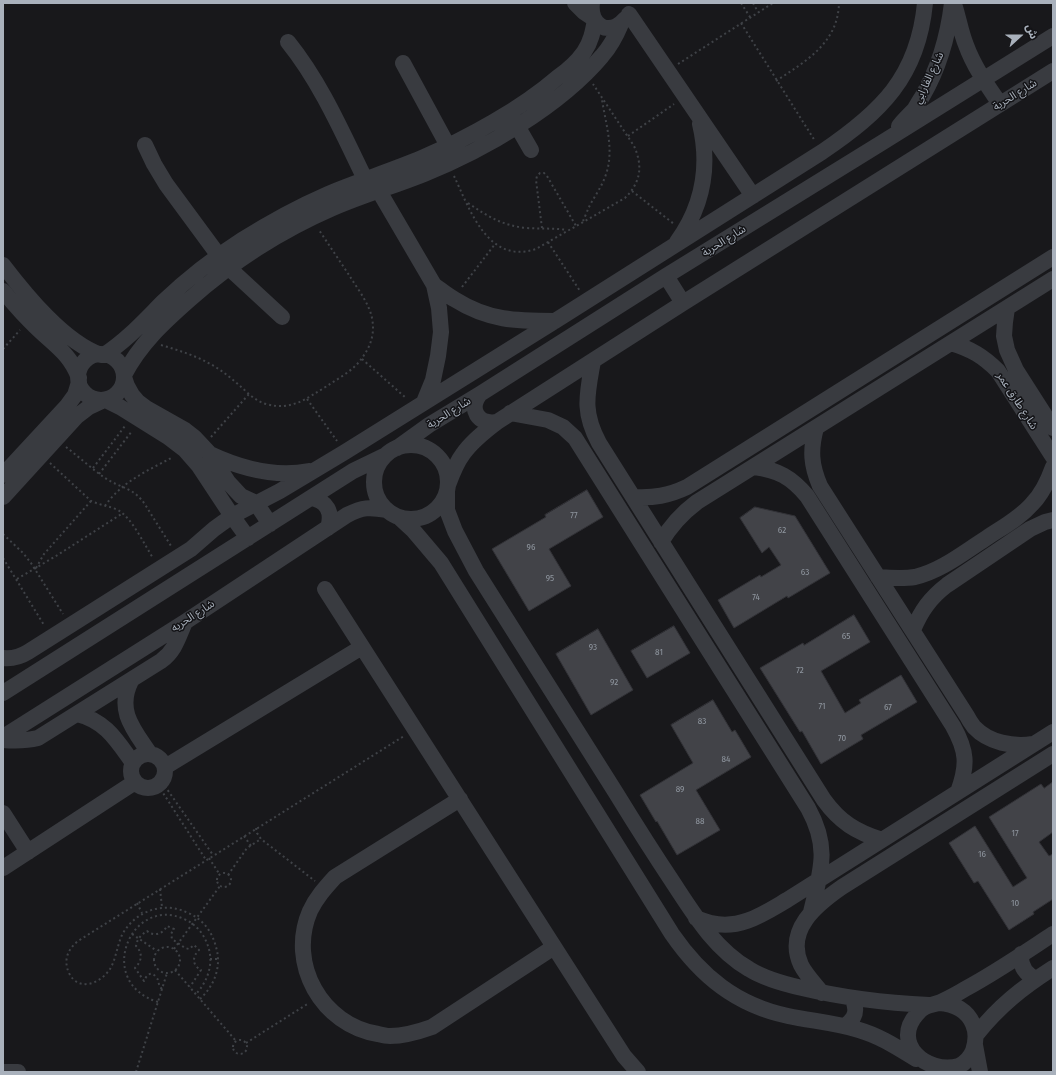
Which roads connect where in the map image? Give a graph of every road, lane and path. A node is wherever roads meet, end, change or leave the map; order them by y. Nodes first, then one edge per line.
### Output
1 (575, 3) edge
2 (741, 3) edge
3 (753, 3) edge
4 (773, 3) edge
5 (839, 3) edge
6 (924, 3) edge
7 (954, 3) edge
8 (758, 12) junction
9 (593, 14) edge
10 (627, 14) edge
11 (750, 17) junction
12 (741, 23) junction
13 (1053, 36) edge
14 (288, 42) dead end
15 (403, 63) dead end
16 (667, 70) junction
17 (1053, 71) edge
18 (586, 73) junction
19 (983, 80) junction
20 (776, 81) junction
21 (685, 96) junction
22 (602, 99) junction
23 (1000, 104) junction
24 (509, 112) junction
25 (698, 116) junction
26 (517, 126) junction
27 (628, 136) junction
28 (884, 142) junction
29 (144, 145) dead end
30 (448, 146) junction
31 (531, 150) dead end
32 (822, 152) junction
33 (448, 164) junction
34 (365, 179) junction
35 (379, 191) junction
36 (632, 191) junction
37 (753, 196) junction
38 (466, 202) junction
39 (312, 218) junction
40 (583, 222) junction
41 (576, 226) junction
42 (542, 228) junction
43 (568, 230) junction
44 (684, 232) junction
45 (548, 242) junction
46 (495, 244) junction
47 (673, 246) junction
48 (1053, 257) edge
49 (3, 265) edge
50 (220, 265) junction
51 (666, 276) junction
52 (1053, 279) edge
53 (434, 285) junction
54 (3, 291) edge
55 (453, 299) junction
56 (587, 301) junction
57 (683, 303) junction
58 (1008, 308) junction
59 (282, 317) dead end
60 (29, 321) junction
61 (555, 321) junction
62 (147, 340) junction
63 (951, 343) junction
64 (3, 349) edge
65 (102, 355) junction
66 (362, 359) junction
67 (593, 361) junction
68 (880, 365) junction
69 (1009, 374) junction
70 (124, 376) junction
71 (79, 380) junction
72 (890, 381) junction
73 (249, 394) junction
74 (480, 394) junction
75 (307, 399) junction
76 (105, 400) junction
77 (420, 405) junction
78 (136, 418) junction
79 (503, 418) junction
80 (816, 428) junction
81 (1053, 428) edge
82 (57, 439) junction
83 (599, 443) junction
84 (185, 450) junction
85 (206, 450) junction
86 (345, 452) junction
87 (390, 452) junction
88 (584, 452) junction
89 (42, 455) junction
90 (1053, 457) edge
91 (754, 467) junction
92 (1053, 467) edge
93 (93, 468) junction
94 (314, 470) junction
95 (3, 474) edge
96 (99, 474) junction
97 (122, 486) junction
98 (687, 487) junction
99 (447, 488) junction
100 (826, 495) junction
101 (3, 497) edge
102 (633, 497) junction
103 (311, 498) junction
104 (91, 501) junction
105 (697, 502) junction
106 (256, 503) junction
107 (813, 505) junction
108 (105, 507) junction
109 (123, 514) junction
110 (393, 514) junction
111 (1021, 515) junction
112 (232, 516) junction
113 (1053, 520) edge
114 (270, 524) junction
115 (328, 528) junction
116 (1030, 529) junction
117 (3, 534) edge
118 (248, 538) junction
119 (661, 542) junction
120 (178, 557) junction
121 (3, 558) edge
122 (948, 562) junction
123 (35, 569) junction
124 (160, 569) junction
125 (476, 571) junction
126 (878, 577) junction
127 (958, 577) junction
128 (17, 579) junction
129 (454, 585) junction
130 (325, 589) dead end
131 (696, 598) junction
132 (682, 608) junction
133 (185, 622) junction
134 (71, 625) junction
135 (913, 630) junction
136 (52, 638) junction
137 (362, 647) junction
138 (3, 658) edge
139 (131, 681) junction
140 (3, 693) edge
141 (554, 695) junction
142 (532, 708) junction
143 (77, 714) junction
144 (127, 716) junction
145 (967, 716) junction
146 (953, 726) junction
147 (107, 729) junction
148 (415, 729) junction
149 (1053, 732) edge
150 (3, 737) edge
151 (3, 740) edge
152 (1033, 744) junction
153 (150, 754) junction
154 (1053, 754) edge
155 (133, 763) junction
156 (162, 778) junction
157 (135, 782) junction
158 (958, 792) junction
159 (460, 799) junction
160 (830, 809) junction
161 (3, 813) edge
162 (814, 819) junction
163 (256, 828) junction
164 (244, 836) junction
165 (261, 839) junction
166 (882, 840) junction
167 (250, 846) junction
168 (652, 851) junction
169 (28, 852) junction
170 (213, 855) junction
171 (209, 858) junction
172 (206, 860) junction
173 (630, 865) junction
174 (3, 868) edge
175 (220, 874) junction
176 (228, 875) junction
177 (819, 879) junction
178 (220, 886) junction
179 (324, 888) junction
180 (160, 889) junction
181 (137, 903) junction
182 (162, 908) junction
183 (811, 912) junction
184 (142, 914) junction
185 (197, 918) junction
186 (696, 918) junction
187 (193, 924) junction
188 (132, 934) junction
189 (1053, 934) edge
190 (139, 938) junction
191 (179, 944) junction
192 (554, 947) junction
193 (174, 950) junction
194 (157, 951) junction
195 (1021, 954) junction
196 (210, 959) junction
197 (218, 959) junction
198 (1053, 968) edge
199 (175, 970) junction
200 (167, 973) junction
201 (1036, 979) junction
202 (190, 987) junction
203 (162, 989) junction
204 (822, 993) junction
205 (196, 994) junction
206 (319, 997) junction
207 (852, 998) junction
208 (200, 1000) junction
209 (158, 1002) junction
210 (934, 1004) junction
211 (845, 1026) junction
212 (975, 1040) junction
213 (236, 1041) junction
214 (246, 1043) junction
215 (923, 1066) edge
216 (3, 1072) edge
217 (18, 1072) edge
218 (136, 1072) edge
219 (638, 1072) edge
220 (980, 1072) edge

1 - 9 street
2 - 11 path
3 - 8 path
4 - 8 path
5 - 20 path
6 - 32 street
7 - 19 street, شارع الفارابي
7 - 28 street, شارع الفارابي
8 - 11 path
9 - 10 street
9 - 24 street
10 - 16 street
10 - 18 street
11 - 12 path
12 - 16 path
12 - 20 path
13 - 19 street, شارع الحرية
14 - 34 street
15 - 30 street
16 - 21 street
17 - 23 street, شارع الحرية
18 - 22 path
18 - 26 street
19 - 23 street, شارع الفارابي
19 - 28 street, شارع الحرية
20 - 32 path
21 - 25 street
21 - 27 path
22 - 27 path
22 - 40 path
23 - 57 street, شارع الحرية
24 - 26 street
24 - 30 street
25 - 37 street
25 - 44 street
26 - 31 street
26 - 33 street
27 - 36 path
28 - 51 street, شارع الحرية
29 - 50 street
30 - 34 street
32 - 37 street
33 - 35 street
33 - 38 path
34 - 50 street
35 - 39 street
35 - 53 street
36 - 40 path
36 - 44 path
37 - 47 street
38 - 42 path
38 - 46 path
39 - 50 street
39 - 66 path
40 - 41 path
41 - 42 path
41 - 43 path
42 - 43 path
43 - 45 path
44 - 47 street
45 - 46 path
45 - 56 path
46 - 55 path
47 - 56 street
48 - 68 street
49 - 65 street
50 - 59 street
50 - 62 street
50 - 65 street
51 - 57 street
51 - 74 street, شارع الحرية
52 - 58 street
53 - 55 street
53 - 77 street
54 - 60 street
55 - 61 street
56 - 61 street
57 - 67 street, شارع الحرية
58 - 63 street
58 - 69 street, شارع طارق عمر
60 - 64 path
60 - 71 street
61 - 77 street
62 - 70 street
62 - 73 path
63 - 69 street, شارع طارق عمر
63 - 72 street
65 - 70 street
65 - 71 street
66 - 75 path
66 - 77 path
67 - 79 street, شارع الحرية
67 - 83 street
68 - 72 street
68 - 98 street
69 - 81 street, شارع طارق عمر
69 - 90 street, شارع طارق عمر
70 - 76 street
70 - 85 street
71 - 76 street
71 - 95 street
72 - 80 street
73 - 75 path
73 - 85 path
74 - 79 street
74 - 87 street, شارع الحرية
75 - 86 path
76 - 78 street
76 - 82 street
77 - 86 street
78 - 84 street
78 - 93 path
78 - 96 path
79 - 88 street
79 - 99 street, شارع الحرية
80 - 91 street
80 - 100 street
82 - 89 street
82 - 93 path
83 - 88 street
83 - 102 street
84 - 97 path
84 - 112 street
85 - 94 street
85 - 106 street
86 - 94 street
87 - 99 street
87 - 103 street
87 - 110 street
88 - 132 street
89 - 101 street
89 - 104 path
91 - 105 street
91 - 107 street
92 - 111 street
93 - 96 path
94 - 106 street
96 - 97 path
97 - 108 path
97 - 120 path
98 - 102 street
98 - 105 street
99 - 110 street
99 - 125 street
100 - 107 street
100 - 126 street
102 - 119 street
103 - 114 street
103 - 115 street
104 - 108 path
104 - 123 path
105 - 119 street
106 - 112 street
106 - 114 street
107 - 146 street
108 - 109 path
109 - 123 path
109 - 124 path
110 - 115 street, شارع الحريه
110 - 129 street
111 - 116 street
111 - 122 street
112 - 118 street
112 - 120 street
113 - 116 street
114 - 118 street
115 - 133 street, شارع الحريه
116 - 127 street
117 - 123 path
118 - 140 street
119 - 131 street
120 - 124 street
121 - 128 path
122 - 126 street
122 - 127 street
123 - 128 path
123 - 134 path
124 - 134 street
125 - 129 street
125 - 141 street
126 - 135 street
127 - 135 street
128 - 136 path
129 - 142 street
130 - 137 street
131 - 132 street
131 - 160 street
132 - 162 street
133 - 139 street
133 - 150 street, شارع الحريه
134 - 136 street
135 - 145 street
136 - 138 street
137 - 148 street
137 - 156 street
139 - 143 street
139 - 144 street
141 - 142 street
141 - 168 street
142 - 173 street
143 - 147 street
143 - 151 street
144 - 147 street
144 - 153 street
145 - 146 street
145 - 152 street
146 - 158 street
147 - 155 street
148 - 159 street
148 - 163 path
149 - 152 street
152 - 158 street
153 - 155 street
153 - 156 street
154 - 183 street
155 - 157 street
156 - 157 street
156 - 170 path
156 - 172 path
157 - 169 street
158 - 166 street
159 - 179 street
159 - 192 street
160 - 162 street
160 - 166 street
161 - 169 street
162 - 177 street
163 - 164 path
163 - 165 path
164 - 167 path
164 - 170 path
165 - 167 path
165 - 179 path
166 - 177 street
167 - 176 path
168 - 173 street
168 - 186 street
169 - 174 street
170 - 171 path
171 - 172 path
171 - 175 path
172 - 180 path
173 - 211 street
175 - 176 path
175 - 178 path
176 - 178 path
177 - 183 street
177 - 186 street
178 - 185 path
179 - 206 street
180 - 181 path
180 - 182 path
181 - 184 path
181 - 184 path
182 - 184 path
182 - 185 path
183 - 204 street
185 - 187 path
185 - 197 path
186 - 204 street
187 - 188 path
187 - 191 path
187 - 196 path
188 - 190 path
188 - 209 path
189 - 195 street
190 - 191 path
190 - 194 path
190 - 203 path
191 - 193 path
191 - 202 path
192 - 206 street
192 - 219 street
193 - 194 path
193 - 199 path
194 - 200 path
195 - 201 street
195 - 210 street
196 - 197 path
196 - 205 path
197 - 208 path
198 - 201 street
199 - 200 path
199 - 202 path
200 - 203 path
201 - 212 street
202 - 205 path
203 - 209 path
204 - 207 street
205 - 208 path
206 - 214 path
207 - 210 street
207 - 211 street
208 - 213 path
209 - 218 path
210 - 212 street
210 - 215 street
211 - 215 street
212 - 215 street
212 - 220 street
213 - 214 path
213 - 214 path
216 - 217 street

